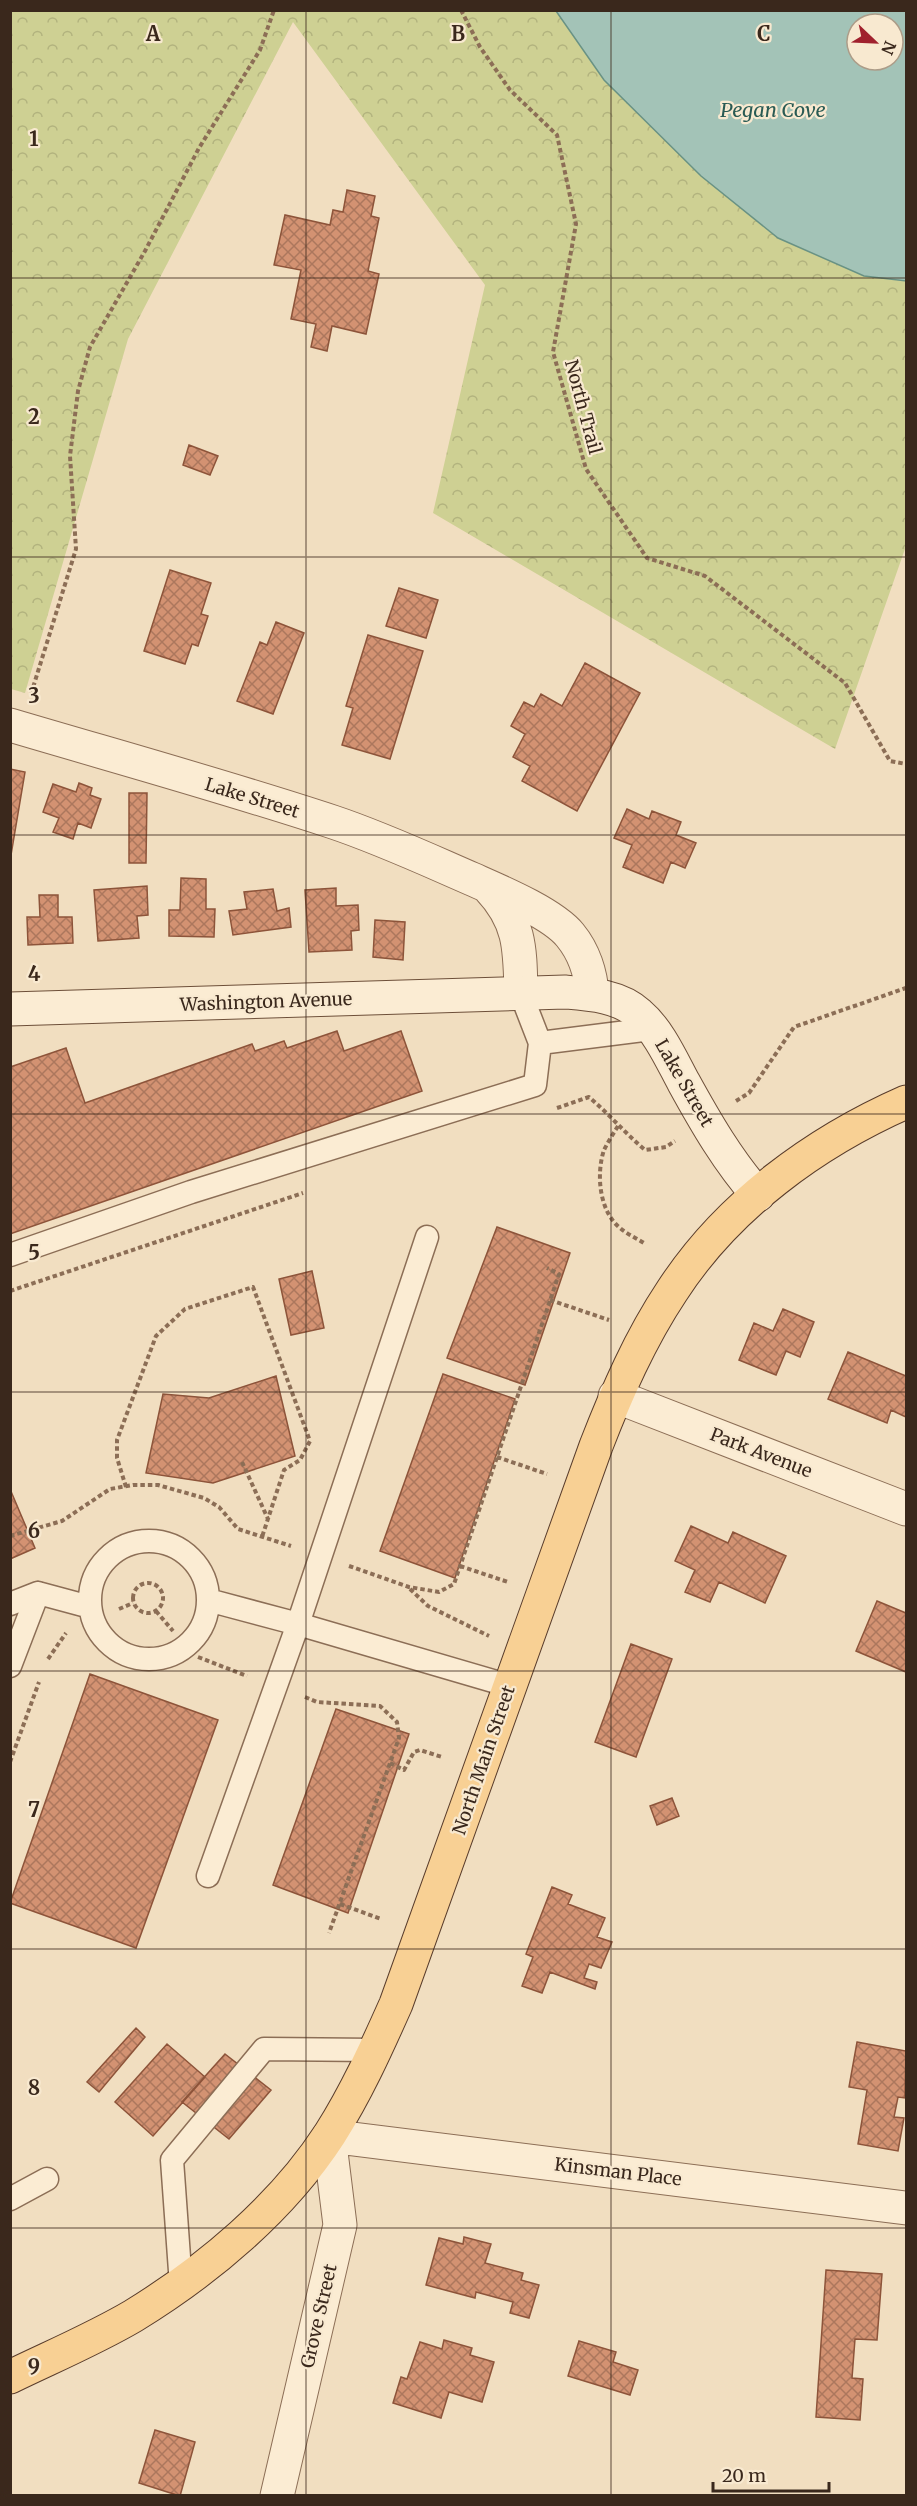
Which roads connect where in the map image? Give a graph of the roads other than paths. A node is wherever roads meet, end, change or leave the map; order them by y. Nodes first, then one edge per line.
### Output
1 (14, 726) edge
2 (488, 886) junction
3 (521, 994) junction
4 (592, 994) junction
5 (10, 1009) edge
6 (651, 1029) junction
7 (540, 1043) junction
8 (906, 1102) edge
9 (758, 1195) junction
10 (427, 1237) dead end
11 (10, 1255) edge
12 (615, 1396) junction
13 (906, 1509) edge
14 (38, 1593) junction
15 (208, 1600) junction
16 (10, 1604) edge
17 (90, 1607) junction
18 (298, 1624) junction
19 (10, 1666) edge
20 (510, 1686) junction
21 (208, 1876) dead end
22 (375, 2050) junction
23 (329, 2136) junction
24 (47, 2179) dead end
25 (10, 2199) edge
26 (906, 2208) edge
27 (181, 2285) junction
28 (10, 2377) edge
29 (277, 2496) edge

1 - 2 street, Lake Street
2 - 3 street, Lake Street
2 - 4 street, Lake Street
3 - 4 street, Lake Street
3 - 5 street, Washington Avenue
3 - 7 lane
4 - 6 street, Lake Street
6 - 7 lane
6 - 9 street, Lake Street
7 - 11 lane
8 - 9 main road, North Main Street
9 - 12 main road, North Main Street
10 - 18 lane
12 - 13 street, Park Avenue
12 - 20 main road, North Main Street
14 - 16 lane
14 - 17 lane
14 - 19 lane
15 - 17 lane
15 - 17 lane
15 - 18 lane
18 - 20 lane
18 - 21 lane
20 - 22 main road, North Main Street
22 - 23 main road, North Main Street
22 - 27 lane
23 - 26 street, Kinsman Place
23 - 27 main road, North Main Street
23 - 29 street, Grove Street
24 - 25 lane
27 - 28 main road, North Main Street

